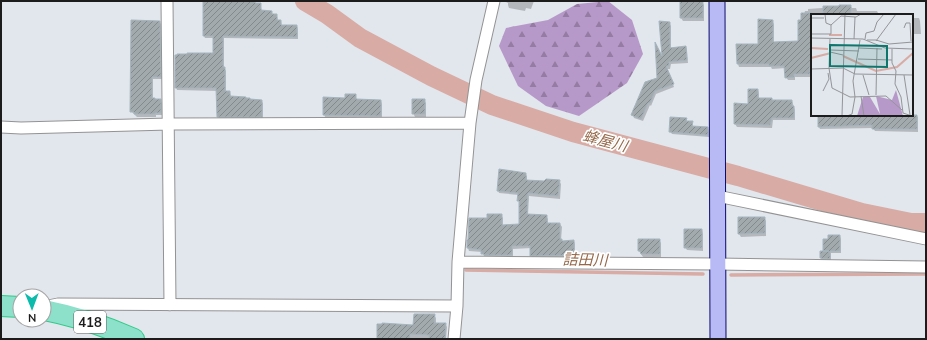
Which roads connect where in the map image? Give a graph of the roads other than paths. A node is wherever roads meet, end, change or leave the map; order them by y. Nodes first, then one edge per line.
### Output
1 (167, 1) edge
2 (494, 1) edge
3 (718, 1) edge
4 (471, 118) junction
5 (169, 124) junction
6 (1, 127) edge
7 (717, 192) junction
8 (926, 238) edge
9 (458, 262) junction
10 (718, 264) junction
11 (926, 267) edge
12 (52, 305) edge
13 (170, 305) junction
14 (1, 306) edge
15 (457, 306) junction
16 (12, 307) edge
17 (52, 312) edge
18 (134, 339) edge
19 (454, 339) edge
20 (718, 339) edge

1 - 5 street
2 - 4 street
3 - 7 street
4 - 5 street
4 - 9 street
5 - 6 street
5 - 13 street
7 - 8 street
7 - 10 street
9 - 10 street
9 - 15 street
10 - 11 street
10 - 20 street
12 - 13 street
13 - 15 street
14 - 16 highway
15 - 19 street
17 - 18 highway, 418

